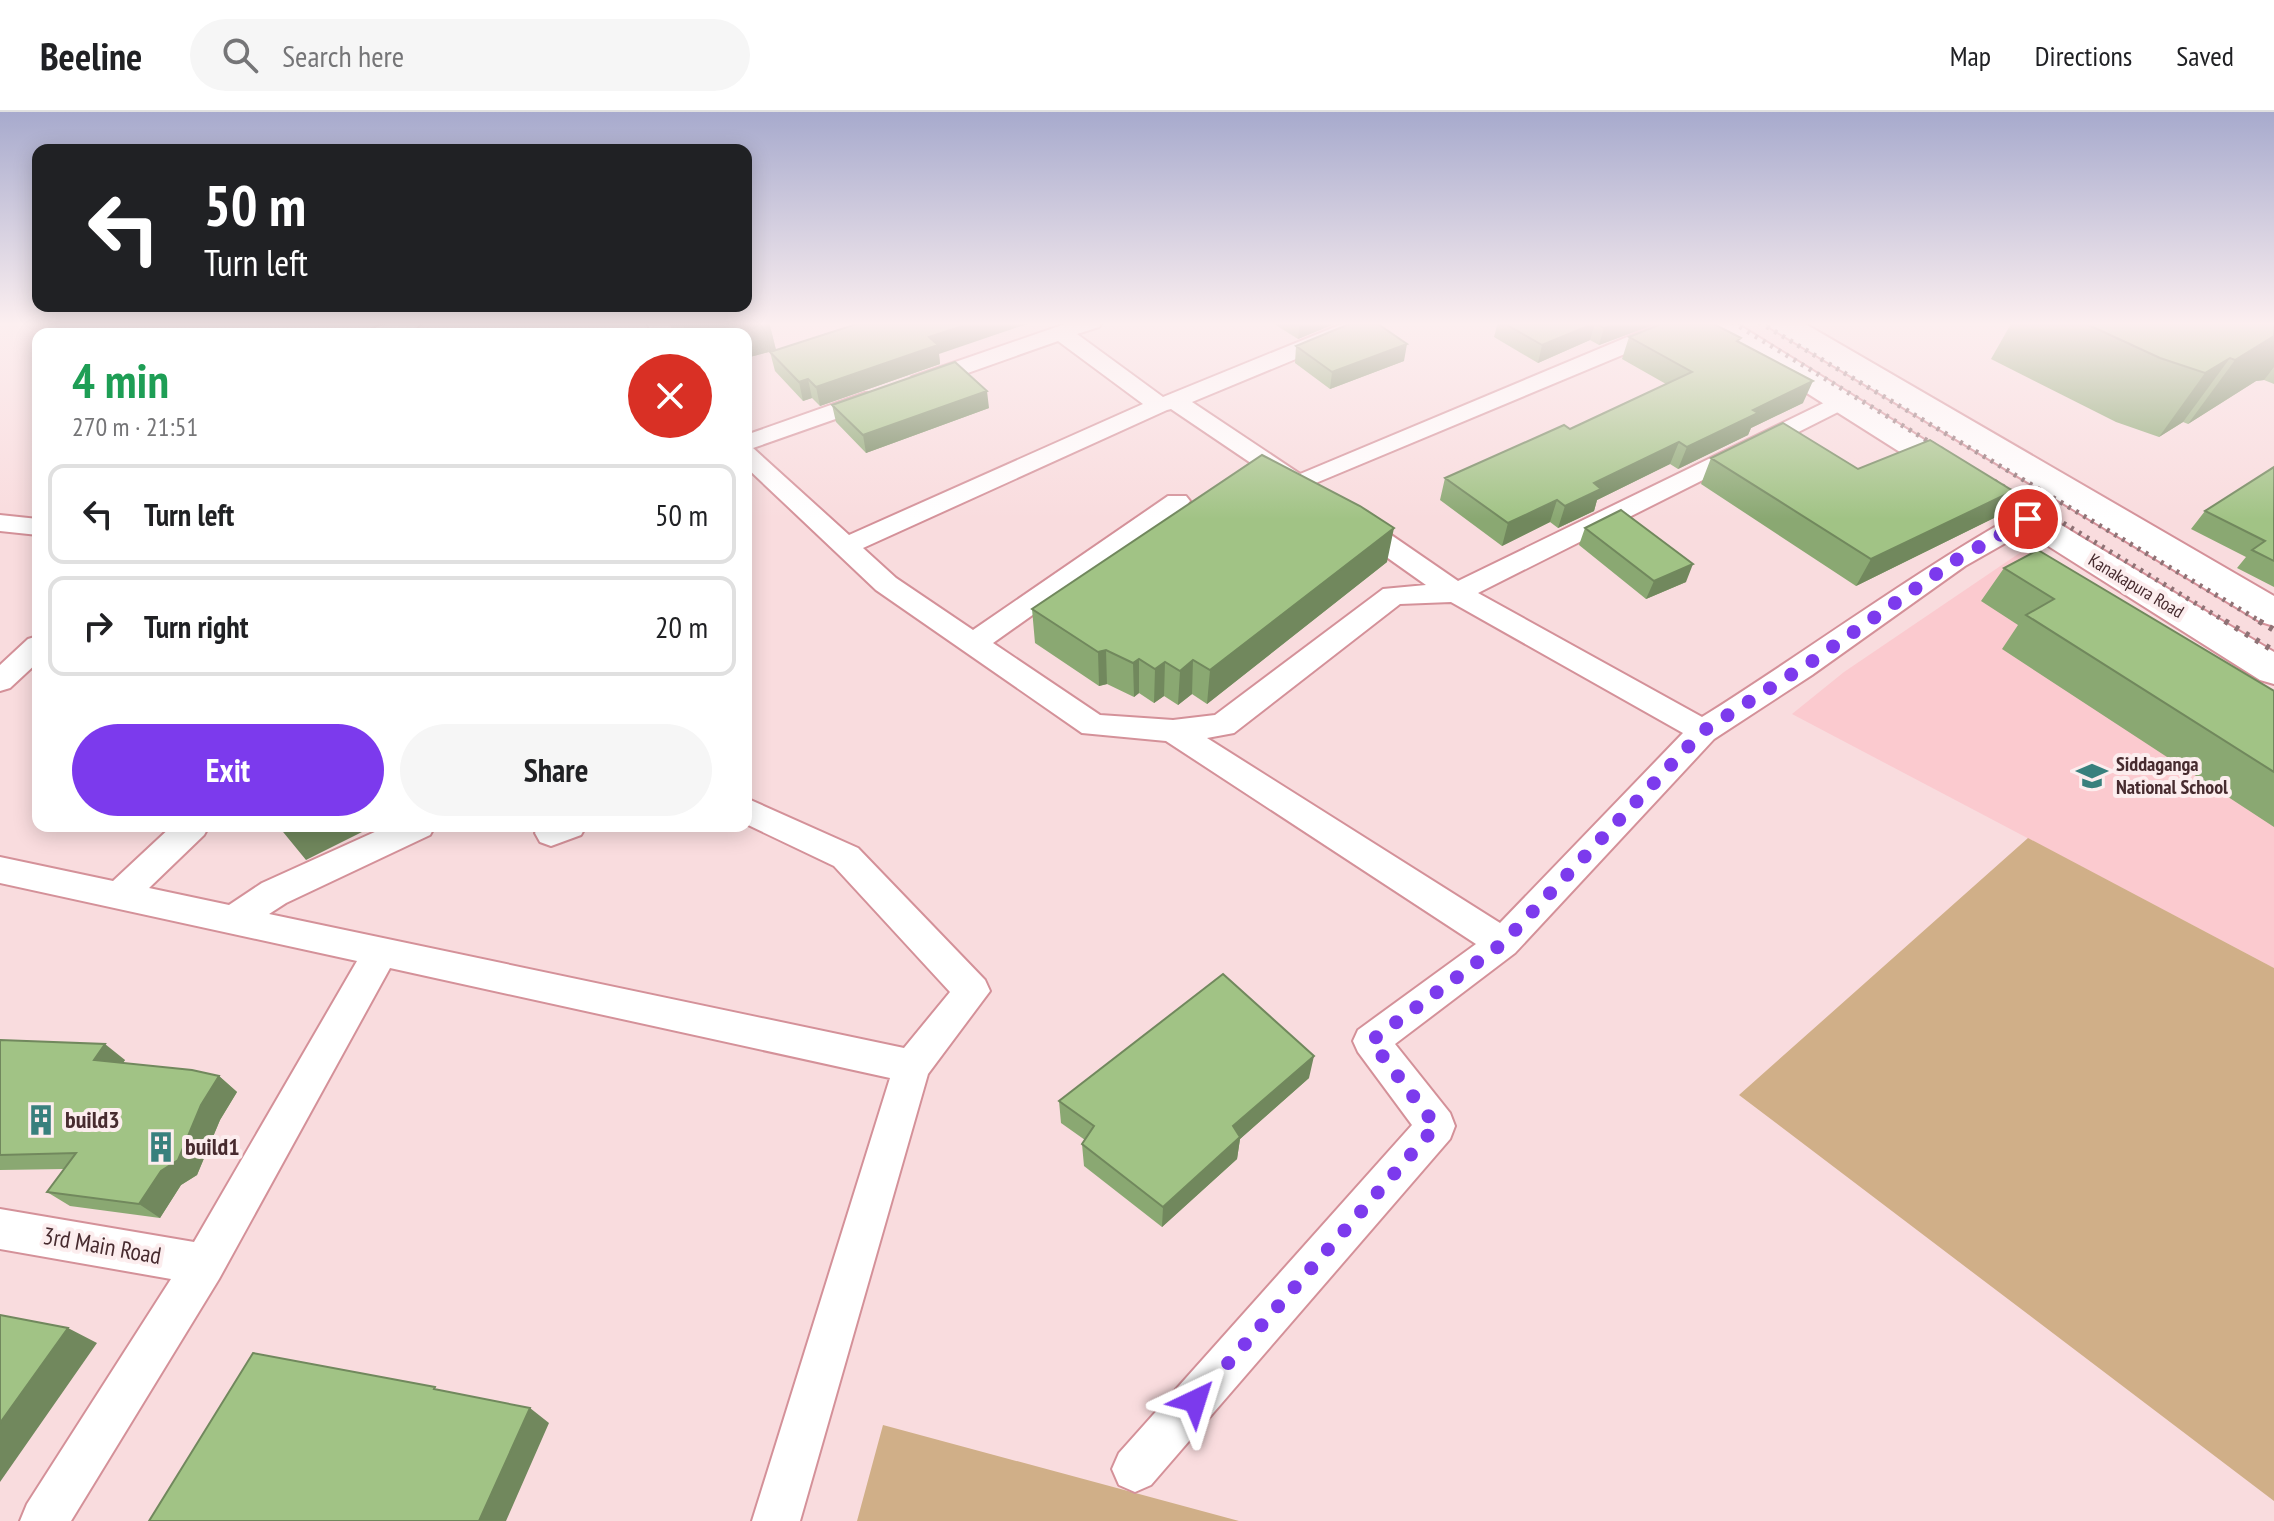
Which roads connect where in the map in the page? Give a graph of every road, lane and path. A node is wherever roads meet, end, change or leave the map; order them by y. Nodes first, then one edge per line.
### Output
1 (904, 388) edge
2 (1144, 388) edge
3 (1204, 388) edge
4 (1523, 388) edge
5 (1818, 388) edge
6 (1893, 388) edge
7 (1840, 402) junction
8 (1167, 403) junction
9 (752, 441) edge
10 (752, 460) edge
11 (1299, 483) junction
12 (1177, 501) dead end
13 (2028, 519) junction
14 (0, 523) edge
15 (32, 526) edge
16 (846, 546) junction
17 (1456, 593) junction
18 (2273, 611) edge
19 (973, 644) junction
20 (0, 650) edge
21 (32, 651) edge
22 (32, 654) edge
23 (2274, 670) edge
24 (0, 681) edge
25 (1173, 731) junction
26 (1703, 731) junction
27 (752, 813) edge
28 (187, 832) edge
29 (406, 832) edge
30 (0, 870) edge
31 (121, 894) junction
32 (233, 920) junction
33 (1503, 943) junction
34 (381, 952) junction
35 (912, 1066) junction
36 (0, 1229) edge
37 (204, 1264) junction
38 (1135, 1469) dead end
39 (44, 1521) edge
40 (776, 1521) edge

1 - 9 street
2 - 8 street
3 - 8 street
4 - 11 street
5 - 7 highway, Kanakapura Road
6 - 18 highway
7 - 13 highway, Kanakapura Road
7 - 17 street
8 - 11 street
8 - 16 street
10 - 16 street
11 - 17 street
12 - 19 street
13 - 23 highway, Kanakapura Road
13 - 26 street
14 - 15 street
16 - 19 street
17 - 25 street
17 - 26 street
19 - 25 street
20 - 21 street
22 - 24 street
25 - 33 street
26 - 33 street
27 - 35 street
28 - 31 street
29 - 32 street
30 - 31 street
31 - 32 street
32 - 34 street
33 - 38 street
34 - 35 street
34 - 37 street
35 - 40 street
36 - 37 street, 3rd Main Road
37 - 39 street

